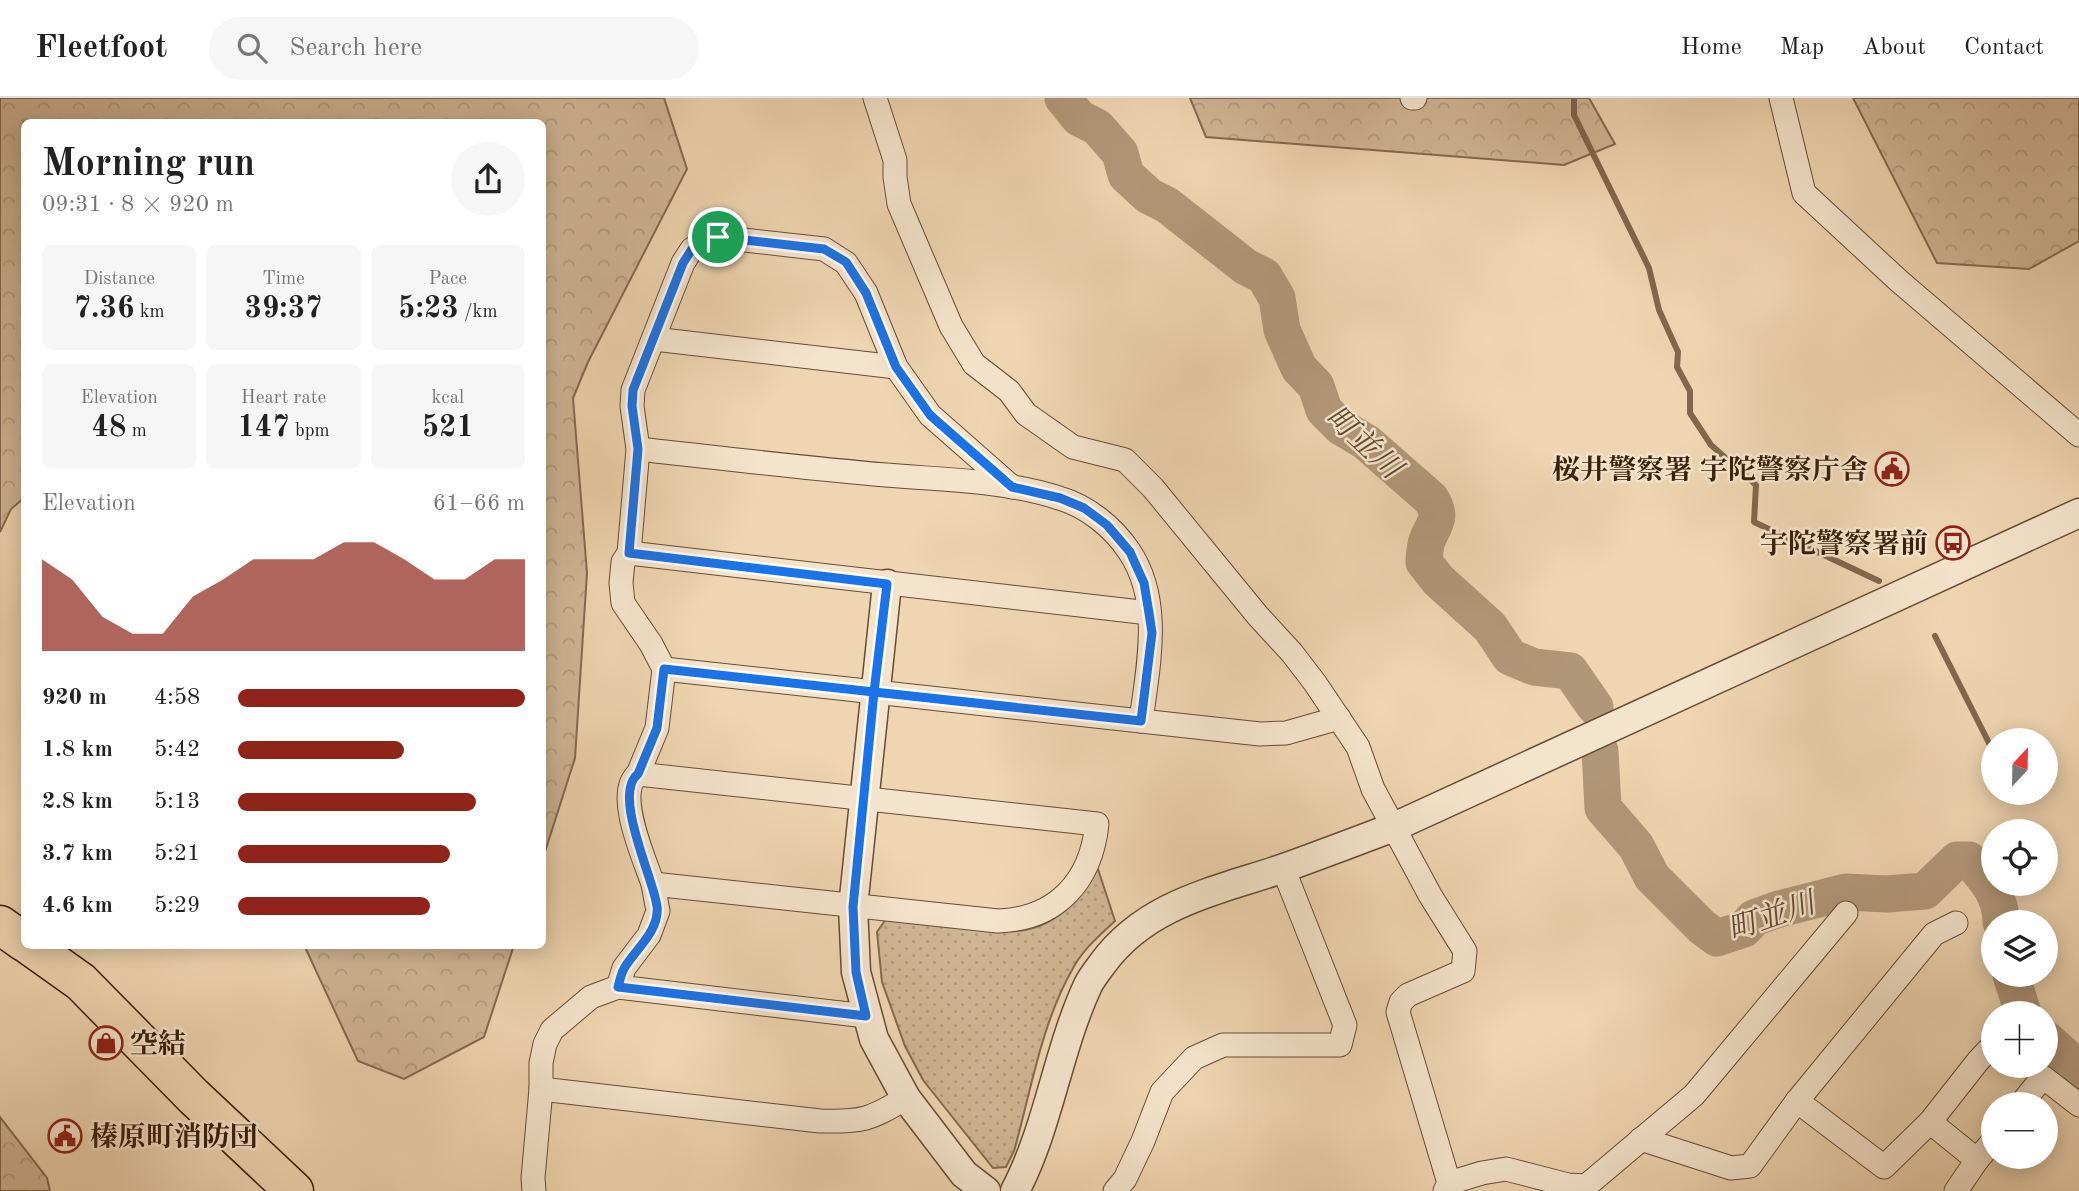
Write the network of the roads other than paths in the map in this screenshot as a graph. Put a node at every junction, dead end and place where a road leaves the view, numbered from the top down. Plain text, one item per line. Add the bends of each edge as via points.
1 (875, 98) edge
2 (1781, 98) edge
3 (654, 339) junction
4 (896, 367) junction
5 (2079, 435) edge
6 (638, 449) junction
7 (1012, 487) junction
8 (2079, 513) edge
9 (629, 553) junction
10 (887, 584) junction
11 (1149, 613) junction
12 (664, 669) junction
13 (874, 692) junction
14 (1339, 718) junction
15 (1141, 721) junction
16 (638, 774) junction
17 (863, 799) junction
18 (1394, 827) junction
19 (1283, 868) junction
20 (653, 884) junction
21 (853, 907) junction
22 (1846, 913) dead end
23 (1956, 923) dead end
24 (0, 925) edge
25 (21, 940) edge
26 (34, 949) edge
27 (618, 987) junction
28 (866, 1016) junction
29 (1981, 1058) edge
30 (541, 1089) junction
31 (2031, 1092) edge
32 (2076, 1094) edge
33 (906, 1098) junction
34 (1797, 1101) junction
35 (1930, 1122) junction
36 (1641, 1139) junction
37 (1981, 1155) edge
38 (1977, 1160) junction
39 (1447, 1187) edge
40 (294, 1191) edge
41 (534, 1191) edge
42 (986, 1191) edge
43 (1015, 1191) edge
44 (1115, 1191) edge
45 (1956, 1191) edge

1 - 14 street via 895,160 899,204 951,326 974,364 1009,391 1026,414 1073,447 1125,460 1292,653
2 - 5 street via 1804,193
3 - 4 street
3 - 4 street via 692,249 718,237 736,238 824,249 846,262 866,293
3 - 6 street via 633,390
4 - 7 street via 930,415
6 - 7 street
6 - 9 street
7 - 11 street via 1060,498 1107,525 1130,552 1144,583
8 - 18 street
9 - 10 street
9 - 12 street via 623,562 623,603
10 - 11 street
10 - 13 street
11 - 15 street via 1152,633
12 - 13 street
12 - 16 street via 657,728
13 - 15 street
13 - 17 street
14 - 15 street via 1286,733 1260,734
14 - 18 street via 1358,747 1373,789
16 - 17 street
16 - 20 street via 628,789 630,813
17 - 21 street
17 - 21 street via 1097,824 1095,844 1069,893 1033,915 998,921
18 - 19 street
18 - 39 street via 1465,951 1463,971 1408,995 1398,1012
19 - 43 street via 1160,913 1126,936 1110,954 1084,994 1037,1141
19 - 44 street via 1345,1025 1340,1045 1223,1045 1194,1058 1162,1092 1125,1179
20 - 21 street
20 - 27 street via 658,911 649,935 624,968
21 - 28 street via 856,972
22 - 36 street via 1694,1095
23 - 34 street via 1934,934
24 - 25 highway
26 - 40 highway via 81,982
27 - 28 street
27 - 30 street via 591,997 552,1030 541,1063
28 - 33 street via 885,1063
29 - 35 street
30 - 33 street via 858,1122
30 - 41 street
31 - 32 street via 2043,1077
33 - 42 street via 964,1174
34 - 35 street via 1884,1167
34 - 36 street via 1750,1166 1731,1168
35 - 38 street
36 - 39 street via 1586,1186 1506,1169
37 - 38 street
38 - 45 street

